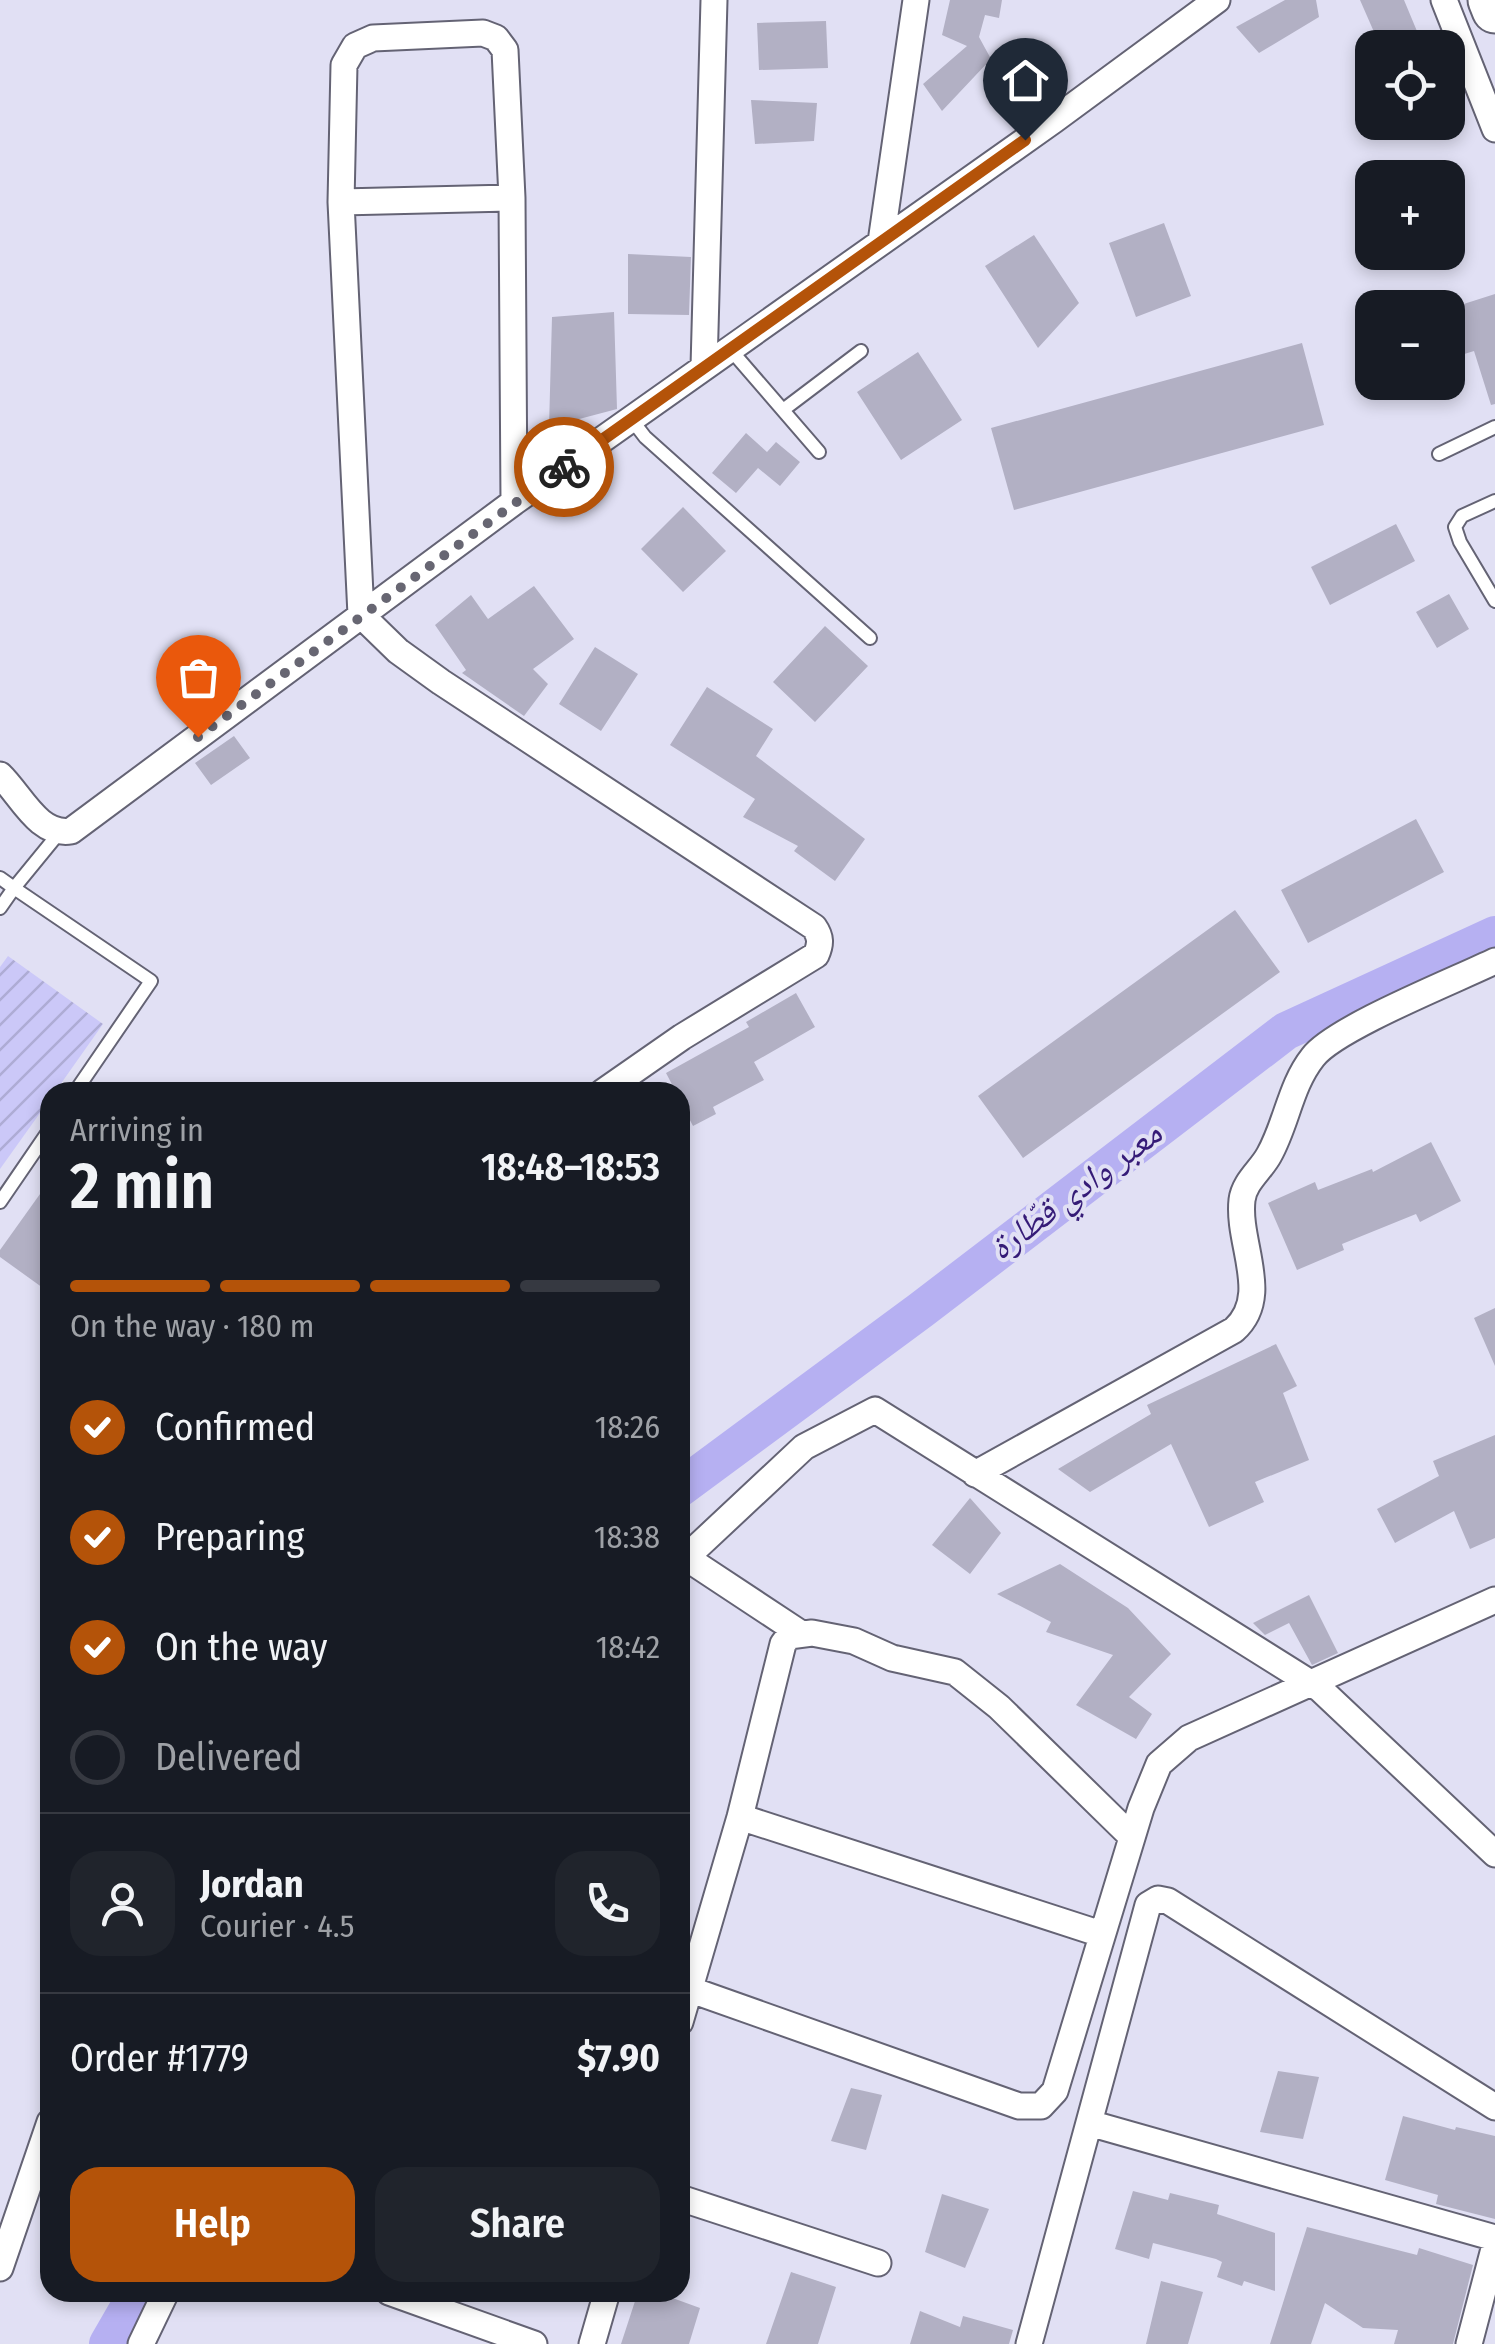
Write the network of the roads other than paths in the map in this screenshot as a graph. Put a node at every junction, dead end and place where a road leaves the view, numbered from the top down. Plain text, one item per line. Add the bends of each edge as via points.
1 (714, 0) edge
2 (916, 0) edge
3 (1217, 0) edge
4 (1444, 0) edge
5 (1491, 0) edge
6 (1495, 10) edge
7 (1495, 130) edge
8 (512, 198) junction
9 (341, 202) junction
10 (881, 242) junction
11 (730, 349) junction
12 (861, 351) dead end
13 (704, 367) junction
14 (783, 410) junction
15 (632, 420) junction
16 (1495, 427) edge
17 (820, 452) dead end
18 (1439, 454) dead end
19 (1495, 501) edge
20 (514, 502) junction
21 (1495, 601) edge
22 (361, 615) junction
23 (870, 638) dead end
24 (0, 775) edge
25 (60, 832) junction
26 (0, 878) edge
27 (14, 888) junction
28 (0, 908) edge
29 (1495, 960) edge
30 (82, 1082) edge
31 (617, 1082) edge
32 (40, 1143) edge
33 (0, 1202) edge
34 (974, 1474) junction
35 (690, 1553) edge
36 (690, 1565) edge
37 (1495, 1600) edge
38 (800, 1633) junction
39 (1310, 1682) junction
40 (740, 1817) junction
41 (1132, 1837) junction
42 (1495, 1854) edge
43 (1100, 1934) junction
44 (690, 1969) edge
45 (690, 1989) edge
46 (1495, 2107) edge
47 (1089, 2123) junction
48 (40, 2151) edge
49 (690, 2201) edge
50 (1495, 2241) edge
51 (878, 2263) dead end
52 (0, 2268) edge
53 (161, 2302) edge
54 (417, 2302) edge
55 (604, 2302) edge
56 (141, 2344) edge
57 (534, 2344) edge
58 (592, 2344) edge
59 (1030, 2344) edge
60 (1469, 2344) edge

1 - 13 street
2 - 10 street
3 - 10 street
4 - 7 street
5 - 6 highway
8 - 9 street
8 - 9 street via 506,56 501,43 484,34 373,38 355,46 344,65
8 - 20 street
9 - 22 street
10 - 11 street
11 - 13 street
11 - 14 lane
12 - 14 lane
13 - 15 street
14 - 17 lane
15 - 20 street
15 - 23 lane
16 - 18 lane
19 - 21 lane via 1462,516 1456,527
20 - 22 street
22 - 25 street via 71,831
22 - 31 street via 441,682 820,935 816,955
24 - 25 street via 48,828
25 - 27 lane
26 - 27 lane
27 - 28 lane
27 - 30 lane via 151,982
29 - 34 street via 1339,1035 1314,1054 1292,1091 1269,1155 1242,1197 1254,1294 1248,1318
32 - 33 lane
34 - 35 street via 874,1410 804,1448
34 - 39 street
36 - 38 street
37 - 39 street
38 - 40 street via 783,1644
38 - 41 street via 854,1641 892,1658 955,1672
39 - 41 street via 1171,1750 1159,1764
39 - 42 street
40 - 43 street
40 - 44 street
41 - 43 street
43 - 45 street via 1055,2091 1042,2106 1019,2106
46 - 47 street via 1168,1900 1158,1900 1148,1905
47 - 50 street
47 - 59 street
48 - 52 street
49 - 51 street
50 - 60 street
53 - 56 street
54 - 57 street
55 - 58 street

